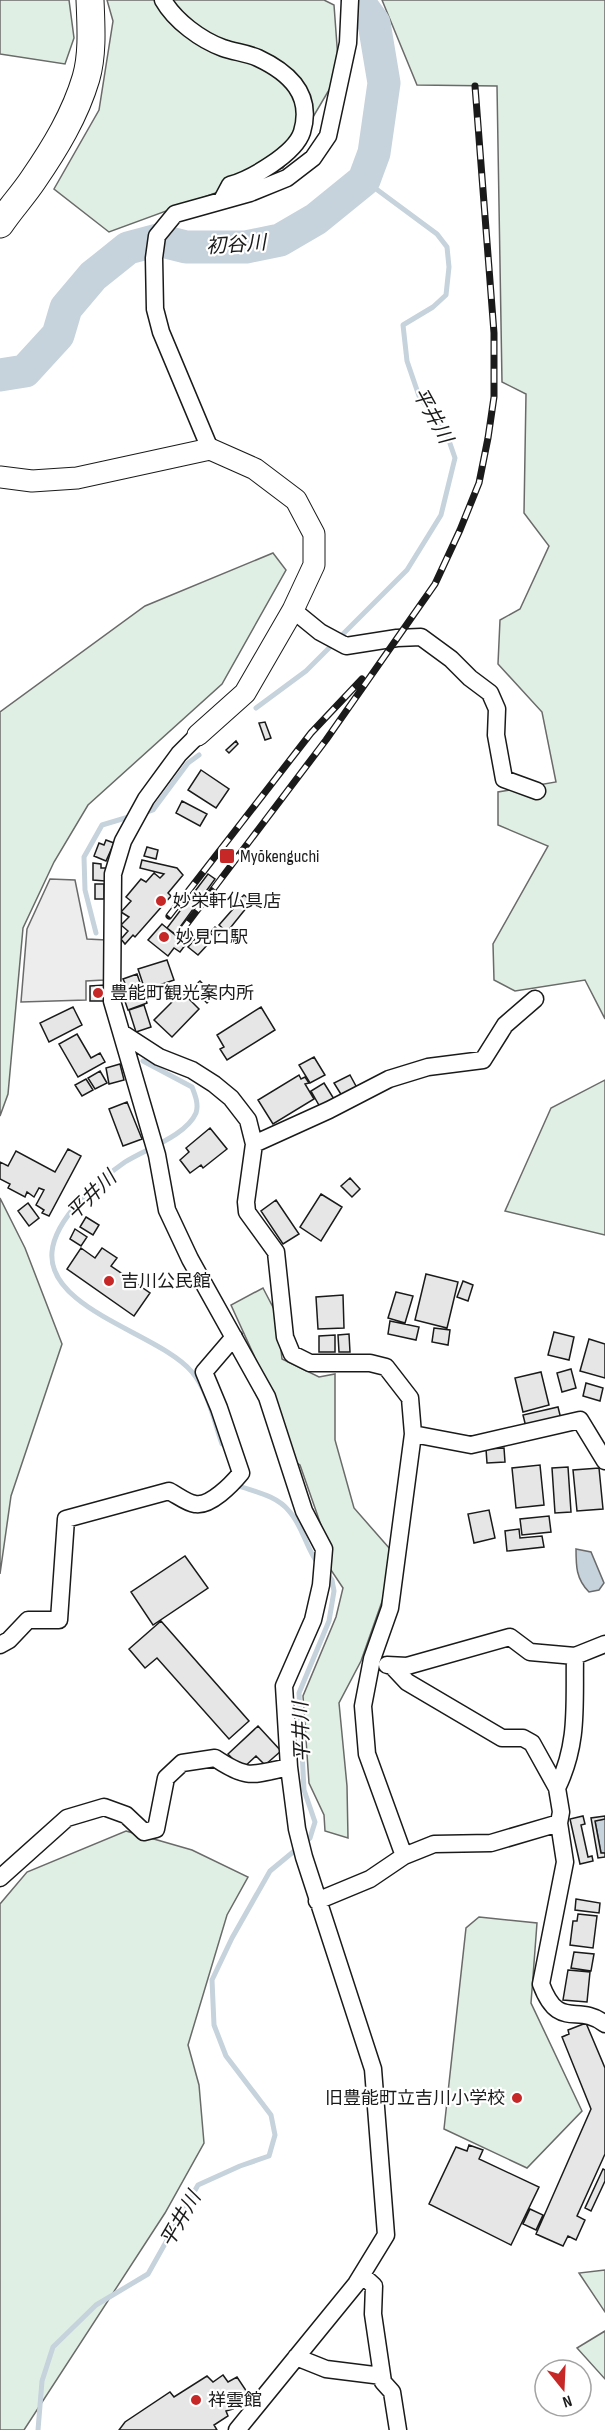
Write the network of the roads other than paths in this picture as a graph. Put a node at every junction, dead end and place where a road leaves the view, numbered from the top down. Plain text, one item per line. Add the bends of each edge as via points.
1 (90, 0) edge
2 (163, 0) edge
3 (349, 8) edge
4 (222, 200) junction
5 (5, 209) edge
6 (210, 449) junction
7 (0, 477) edge
8 (293, 610) junction
9 (198, 735) joint
10 (537, 791) dead end
11 (535, 999) dead end
12 (122, 1033) junction
13 (254, 1144) junction
14 (234, 1336) junction
15 (413, 1434) junction
16 (605, 1461) edge
17 (605, 1644) edge
18 (0, 1645) edge
19 (574, 1656) junction
20 (372, 1659) junction
21 (392, 1666) junction
22 (289, 1767) junction
23 (557, 1788) junction
24 (558, 1823) junction
25 (404, 1856) junction
26 (0, 1878) edge
27 (317, 1901) junction
28 (605, 2024) edge
29 (362, 2275) junction
30 (296, 2357) junction
31 (382, 2376) junction
32 (237, 2430) edge
33 (398, 2430) edge

1 - 5 highway via 91,43 86,77 68,125 32,182
2 - 4 street via 188,28 222,48 257,57 279,70 297,87 306,105 300,139 276,161 230,185
3 - 4 street via 348,43 328,136 313,158 287,178
4 - 6 street via 175,214 157,236 154,258 155,309 161,332
6 - 7 street via 77,478 32,481
6 - 8 street via 255,469 296,500 314,534 314,565
8 - 9 street via 245,693
8 - 10 street via 320,632 346,646 421,637 451,659 490,693 497,709 496,735 504,779
9 - 12 street via 146,799 123,841 113,874 112,1001
11 - 13 street via 505,1025 483,1060 428,1067 389,1079
12 - 13 street via 159,1057 192,1070 231,1098 248,1120
12 - 14 street via 157,1155 167,1210
13 - 15 street via 247,1212 276,1252 285,1337 292,1354 310,1363 370,1363 386,1367 410,1398
14 - 18 street via 204,1372 241,1473 228,1489 205,1503 196,1505 169,1491 66,1519 59,1620 28,1620
14 - 22 street via 267,1397 304,1511 324,1549 313,1620 284,1686
15 - 16 street via 471,1445 580,1420
15 - 20 street via 390,1608
17 - 19 street
19 - 21 street via 531,1652 510,1637 407,1666
19 - 23 street via 574,1738
20 - 21 street
20 - 25 street via 363,1706 368,1754
21 - 23 street via 407,1682 501,1738 523,1738 532,1743
22 - 26 street via 253,1774 238,1773 215,1758 182,1763 166,1778 156,1829 144,1832 126,1815 104,1807 67,1818
22 - 27 street via 297,1829
23 - 24 street via 561,1812
24 - 25 street via 491,1843 434,1844
24 - 28 street via 565,1862 541,1984 547,2000 559,2012 598,2018
25 - 27 street via 370,1879
27 - 29 street via 373,2069 386,2235
29 - 30 street
29 - 31 street via 374,2286 373,2314
30 - 31 street via 327,2369
30 - 32 street
31 - 33 street via 392,2392

